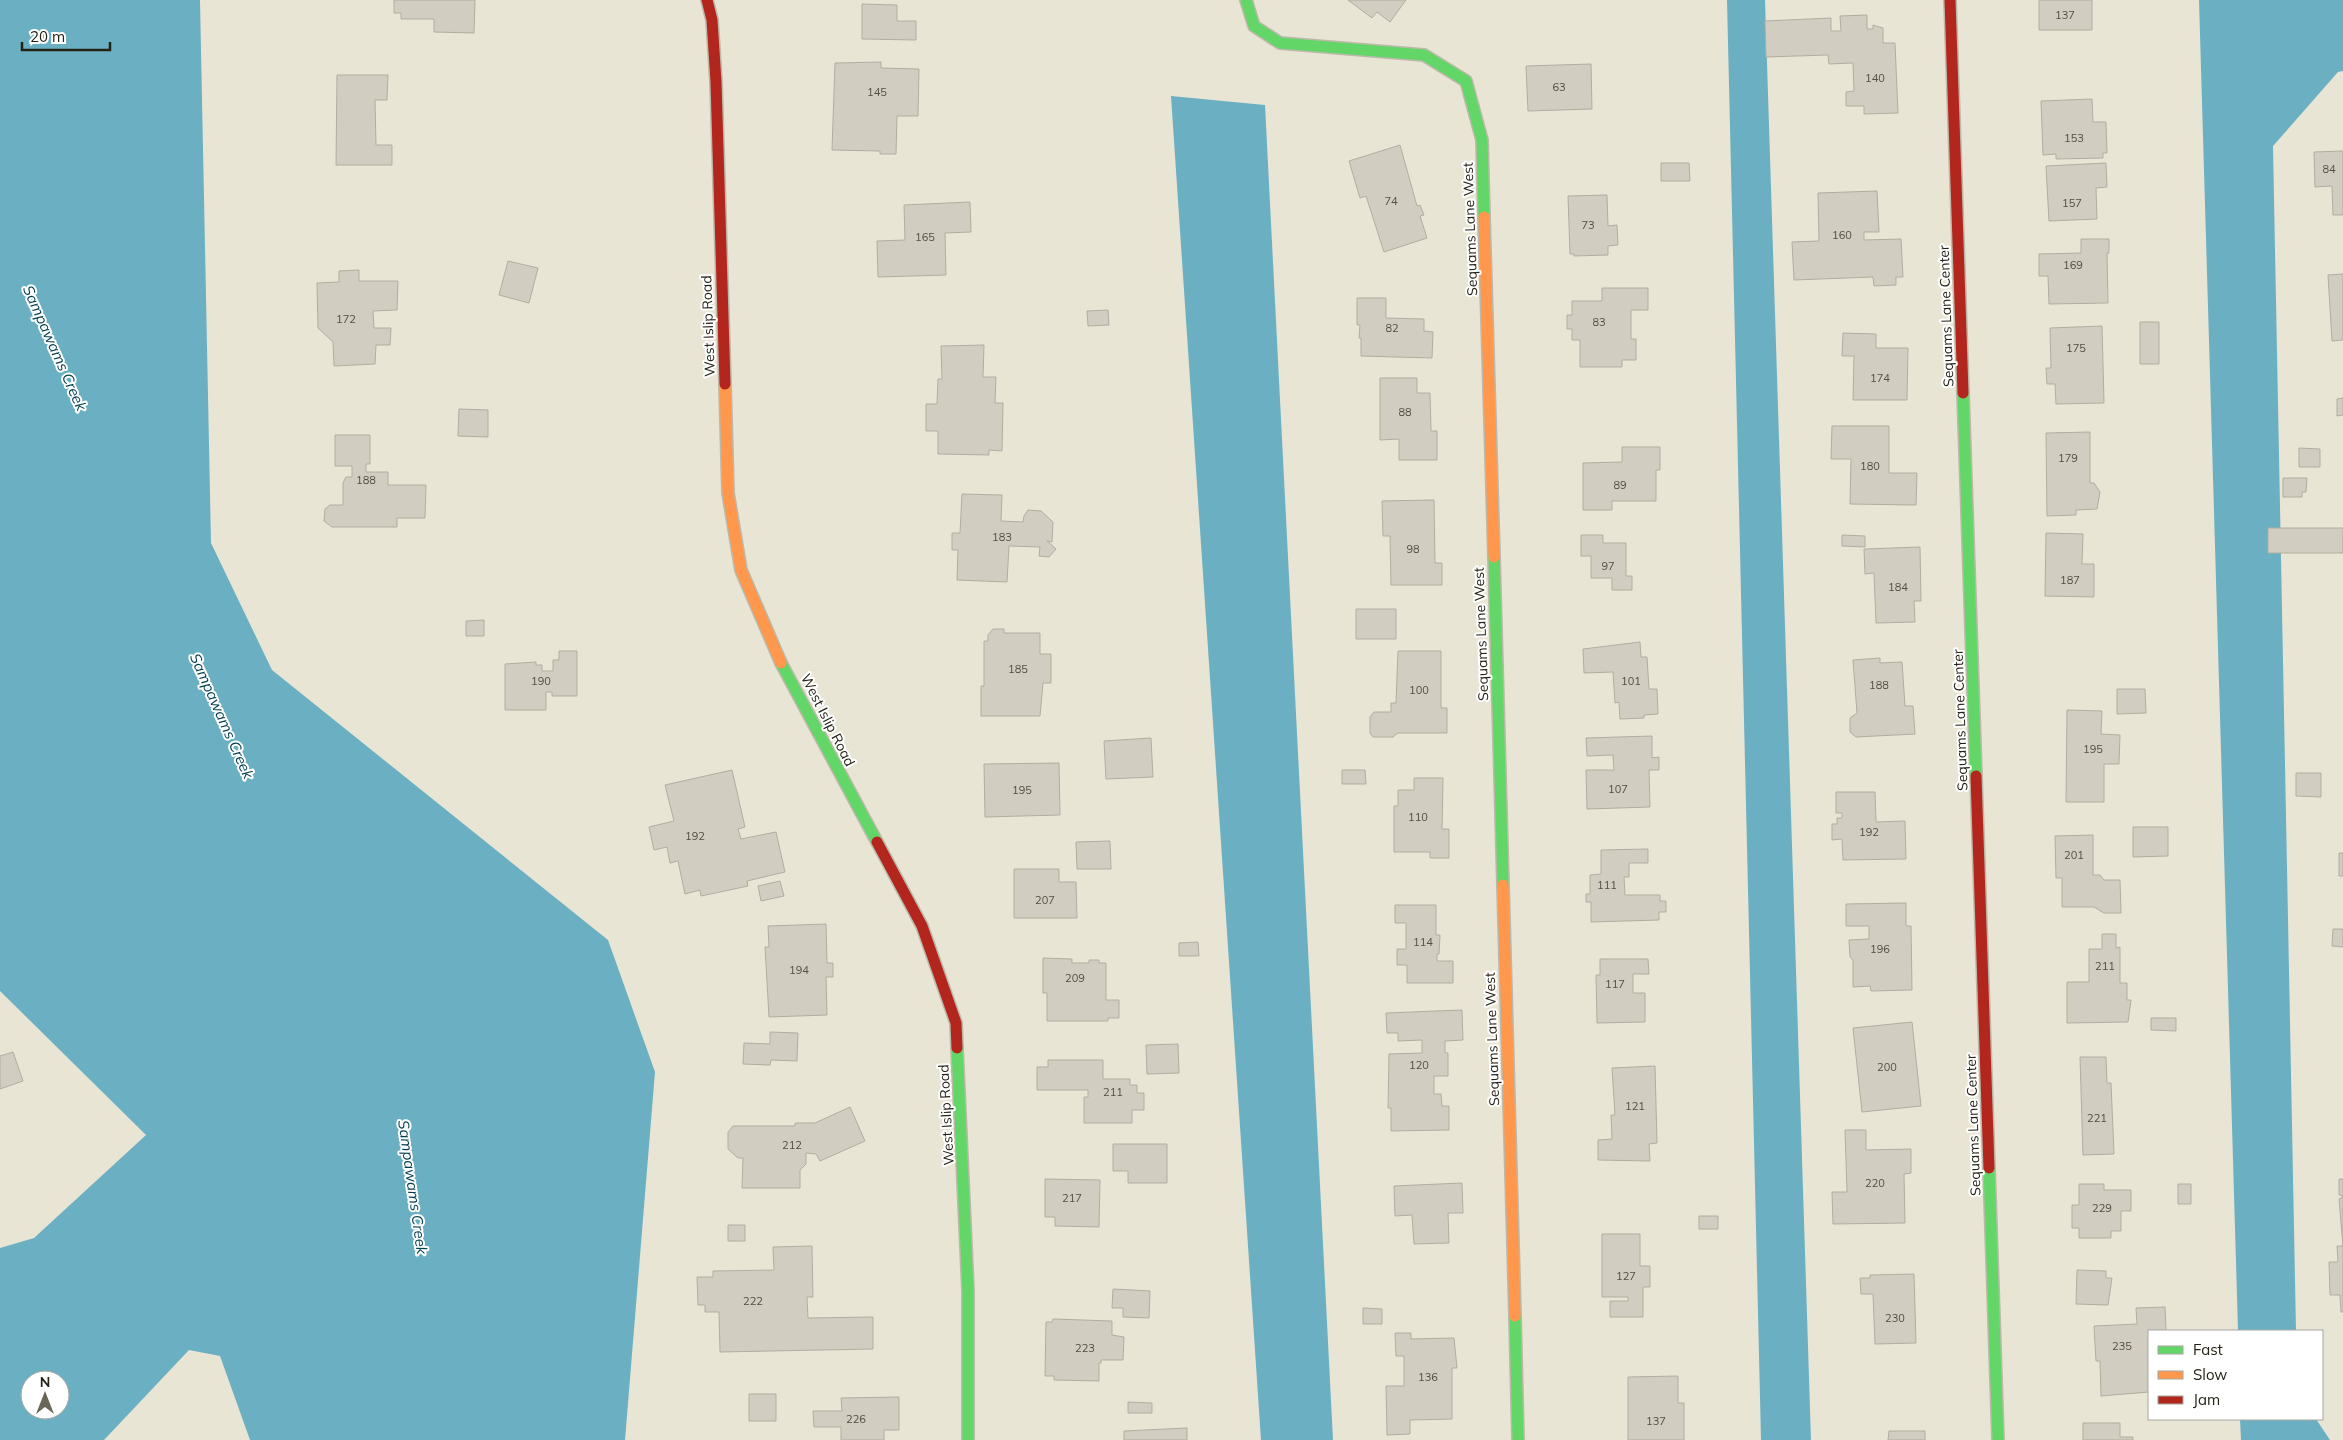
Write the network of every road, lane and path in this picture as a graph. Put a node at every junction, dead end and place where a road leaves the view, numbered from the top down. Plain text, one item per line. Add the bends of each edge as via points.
1 (707, 0) edge
2 (1246, 0) edge
3 (1950, 0) edge
4 (968, 1440) edge
5 (1518, 1440) edge
6 (1998, 1440) edge

1 - 4 street, West Islip Road via 712,20 716,82 728,493 741,570 771,643 922,926 956,1022 968,1291
2 - 5 street, Sequams Lane West via 1254,26 1280,43 1424,55 1466,82 1482,140
3 - 6 street, Sequams Lane Center

